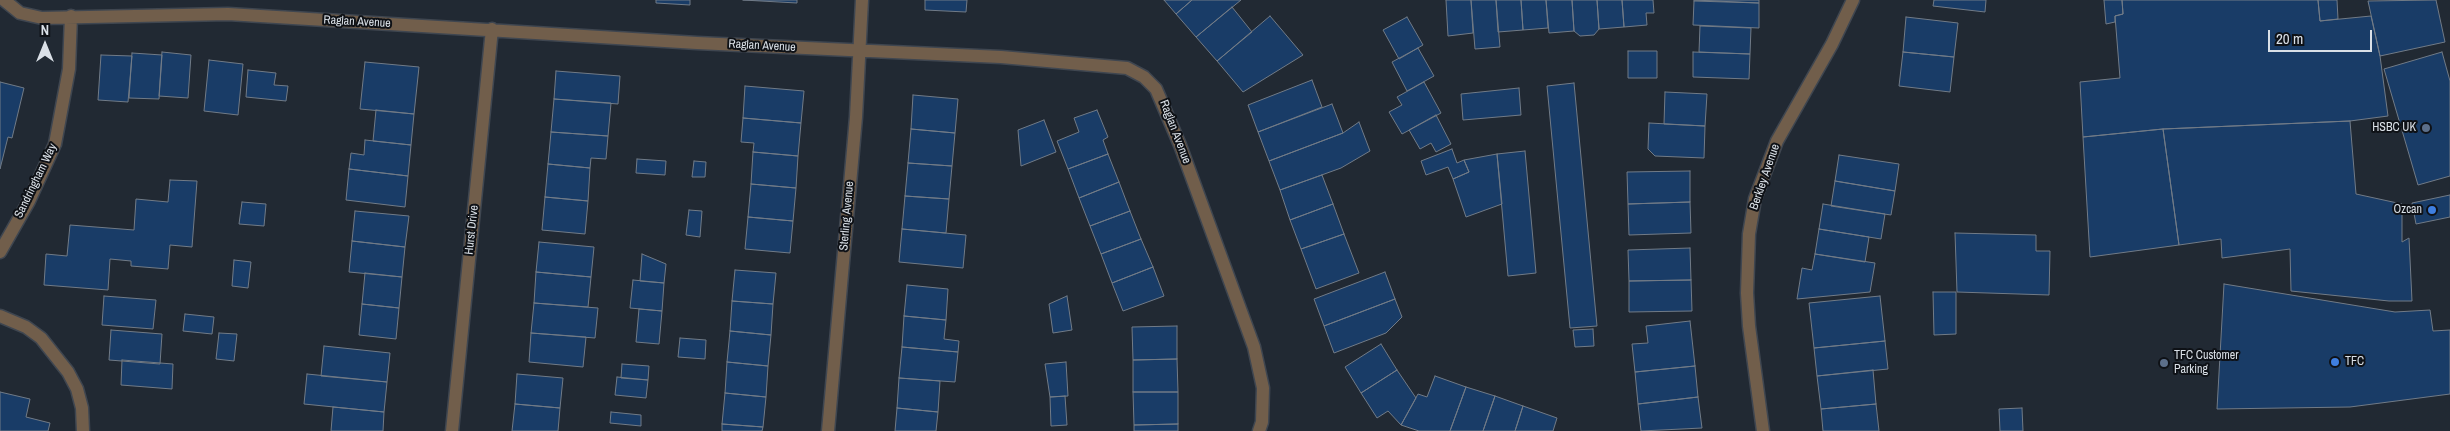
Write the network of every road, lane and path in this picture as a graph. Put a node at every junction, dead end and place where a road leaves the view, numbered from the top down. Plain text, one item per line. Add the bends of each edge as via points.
1 (4, 0) edge
2 (862, 0) edge
3 (1853, 0) edge
4 (71, 16) junction
5 (492, 29) junction
6 (859, 51) junction
7 (0, 252) edge
8 (0, 316) edge
9 (83, 431) edge
10 (452, 431) edge
11 (828, 431) edge
12 (1259, 431) edge
13 (1763, 431) edge

1 - 4 street, Raglan Avenue via 20,13 42,18
2 - 6 street, Sterling Avenue
3 - 13 street, Berkley Avenue via 1777,141 1755,199 1749,234 1747,294
4 - 5 street, Raglan Avenue via 228,14
4 - 7 street, Sandringham Way via 69,69 55,144
5 - 6 street, Raglan Avenue
5 - 10 street, Hurst Drive
6 - 11 street, Sterling Avenue
6 - 12 street, Raglan Avenue via 1111,65 1126,68 1150,82 1168,111 1254,348 1262,388
8 - 9 street via 26,327 41,338 68,372 82,408

